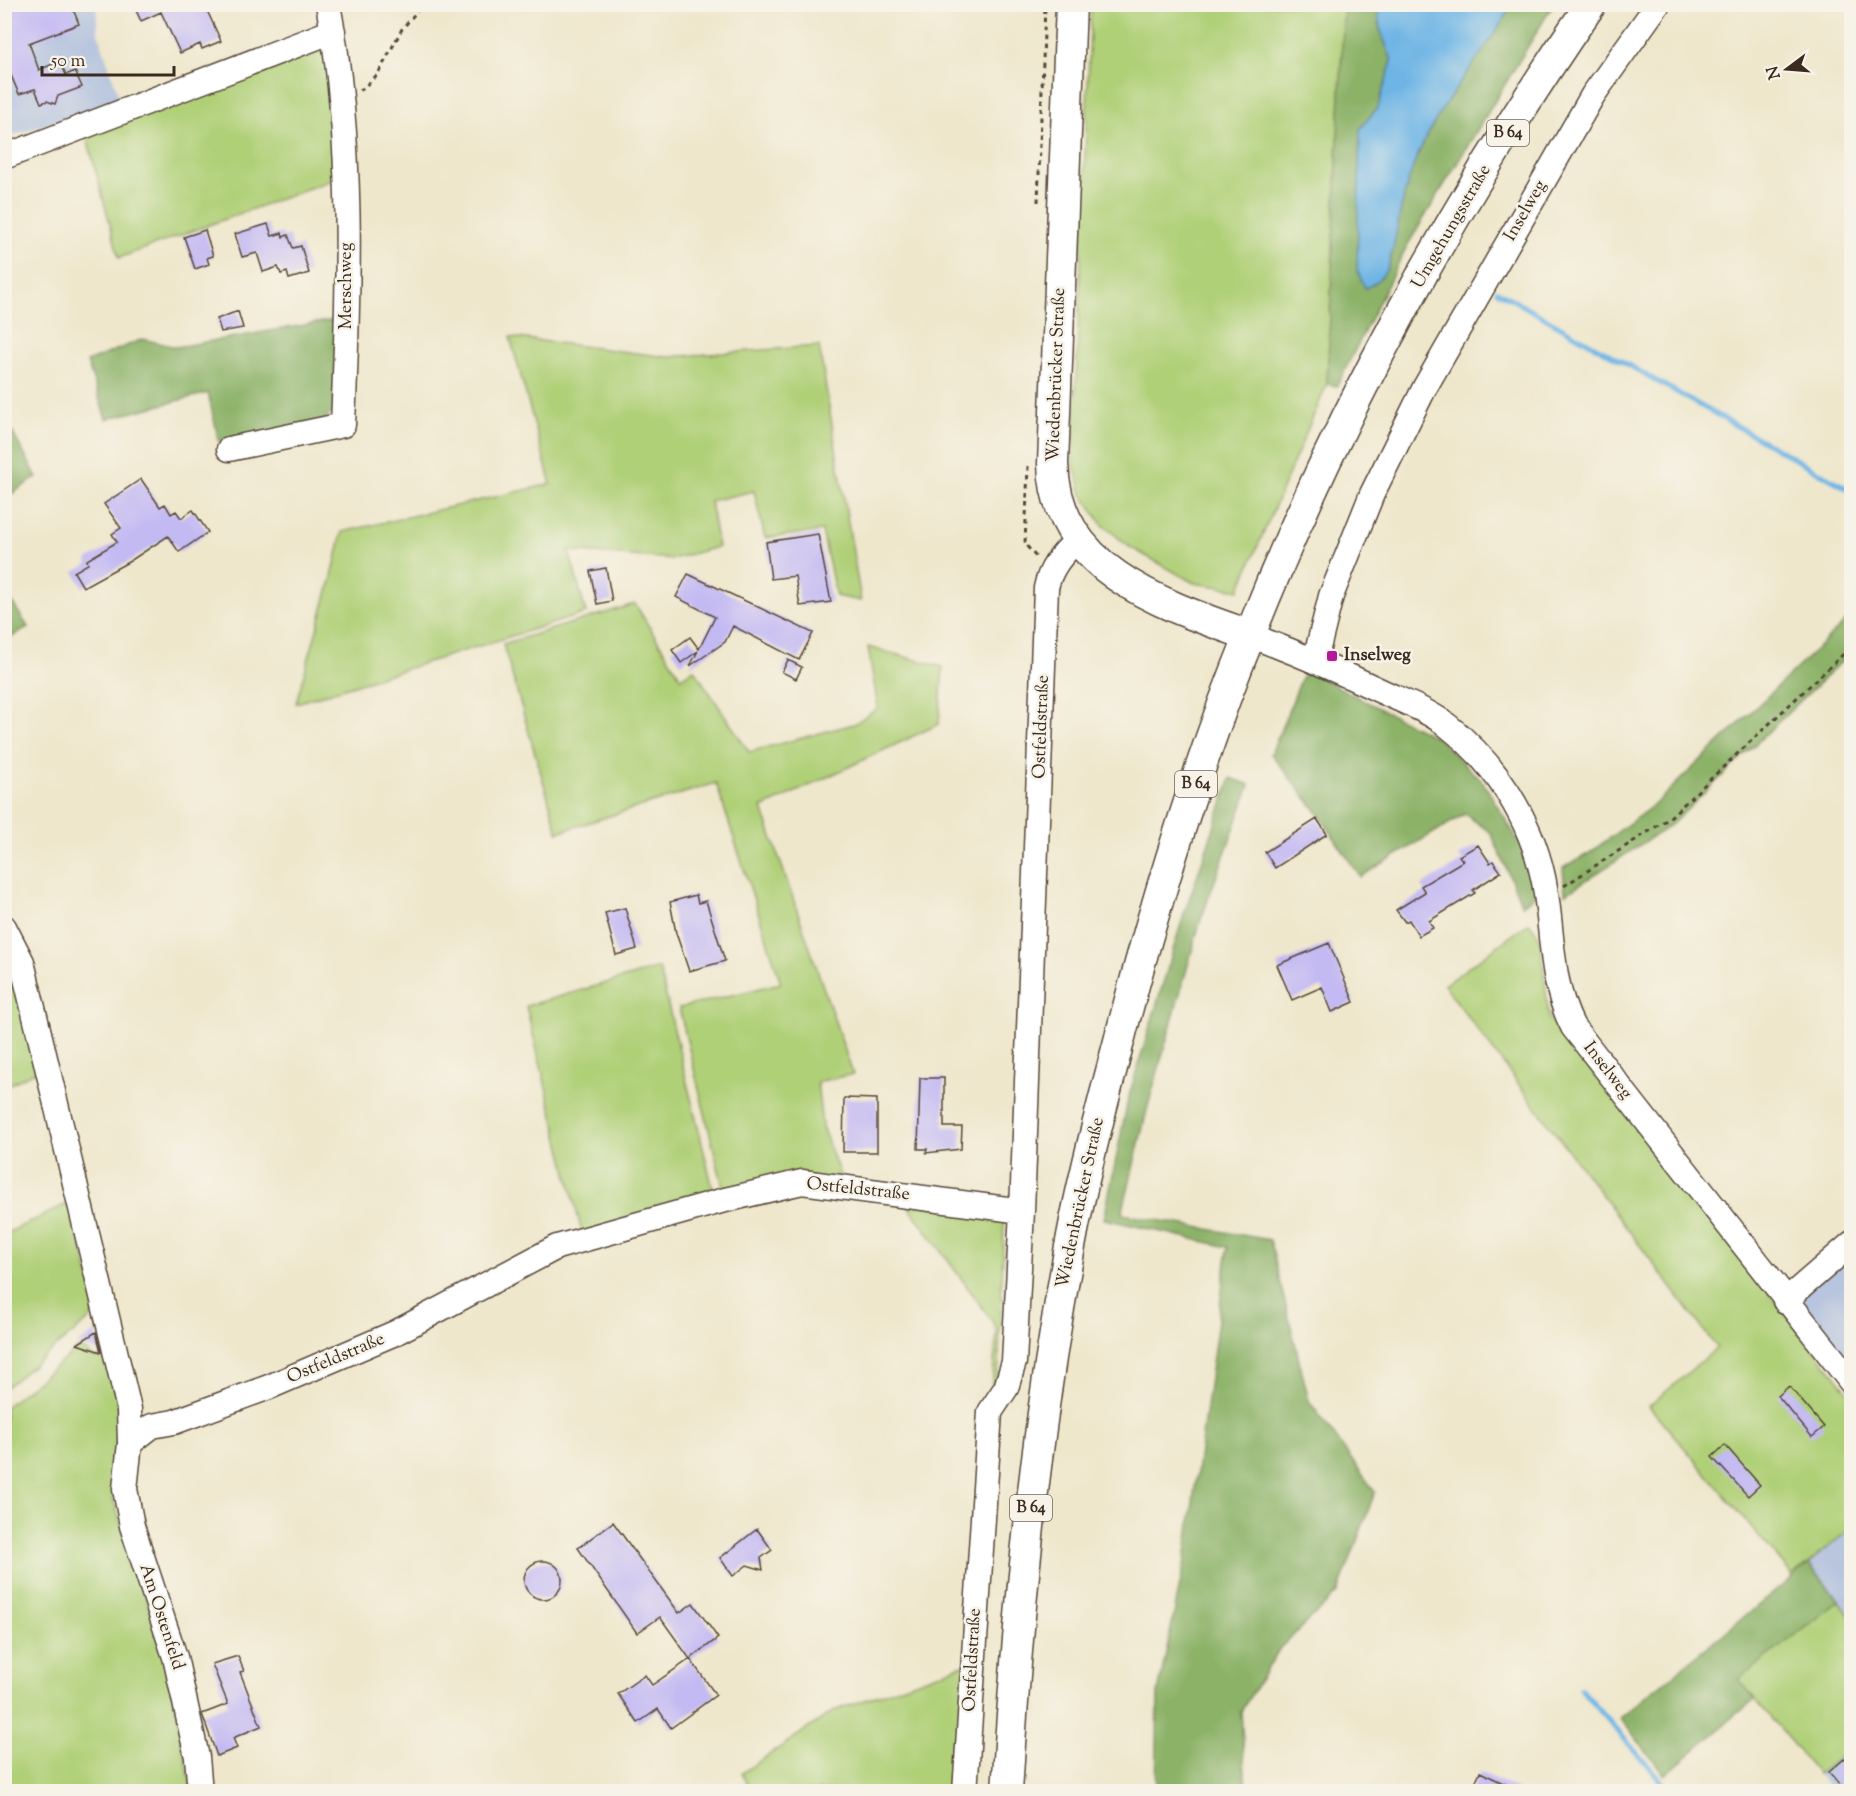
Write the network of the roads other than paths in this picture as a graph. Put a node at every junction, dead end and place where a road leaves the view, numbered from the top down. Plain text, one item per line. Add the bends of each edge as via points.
1 (328, 4) edge
2 (1071, 4) edge
3 (1591, 4) edge
4 (1658, 4) edge
5 (333, 31) junction
6 (4, 157) edge
7 (1344, 426) joint
8 (229, 448) dead end
9 (1077, 541) junction
10 (1250, 635) junction
11 (1315, 660) junction
12 (4, 927) edge
13 (1022, 1211) junction
14 (1851, 1243) edge
15 (1785, 1301) junction
16 (1851, 1383) edge
17 (129, 1409) junction
18 (152, 1426) junction
19 (130, 1443) junction
20 (200, 1791) edge
21 (965, 1791) edge
22 (1007, 1791) edge

1 - 5 street, Merschweg
2 - 9 main road, Wiedenbrücker Straße via 1053,464 1059,508
3 - 7 main road, Umgehungsstraße / B 64 via 1429,264
4 - 11 street, Inselweg via 1593,95 1425,387 1368,504 1331,596
5 - 6 street
5 - 8 street, Merschweg via 347,175 349,302 343,425
7 - 10 main road, Wiedenbrücker Straße / B 64
9 - 10 main road, Wiedenbrücker Straße via 1097,563 1127,583
9 - 13 street, Ostfeldstraße via 1053,568 1046,588
10 - 11 street, Inselweg
10 - 22 main road, Wiedenbrücker Straße / B 64 via 1174,845 1147,934 1074,1227 1049,1371 1030,1516
11 - 15 street, Inselweg via 1446,724 1479,755 1507,791 1536,852 1547,897 1553,972 1573,1027
12 - 17 street via 22,962
13 - 18 street, Ostfeldstraße via 802,1182 721,1201 558,1247 395,1333 268,1387 174,1422
13 - 21 street, Ostfeldstraße via 1014,1362 1006,1388 990,1412
14 - 15 street
15 - 16 street, Inselweg
17 - 18 street
17 - 19 street, Am Ostenfeld
18 - 19 street
19 - 20 street, Am Ostenfeld via 125,1489 132,1526 175,1657 197,1757

